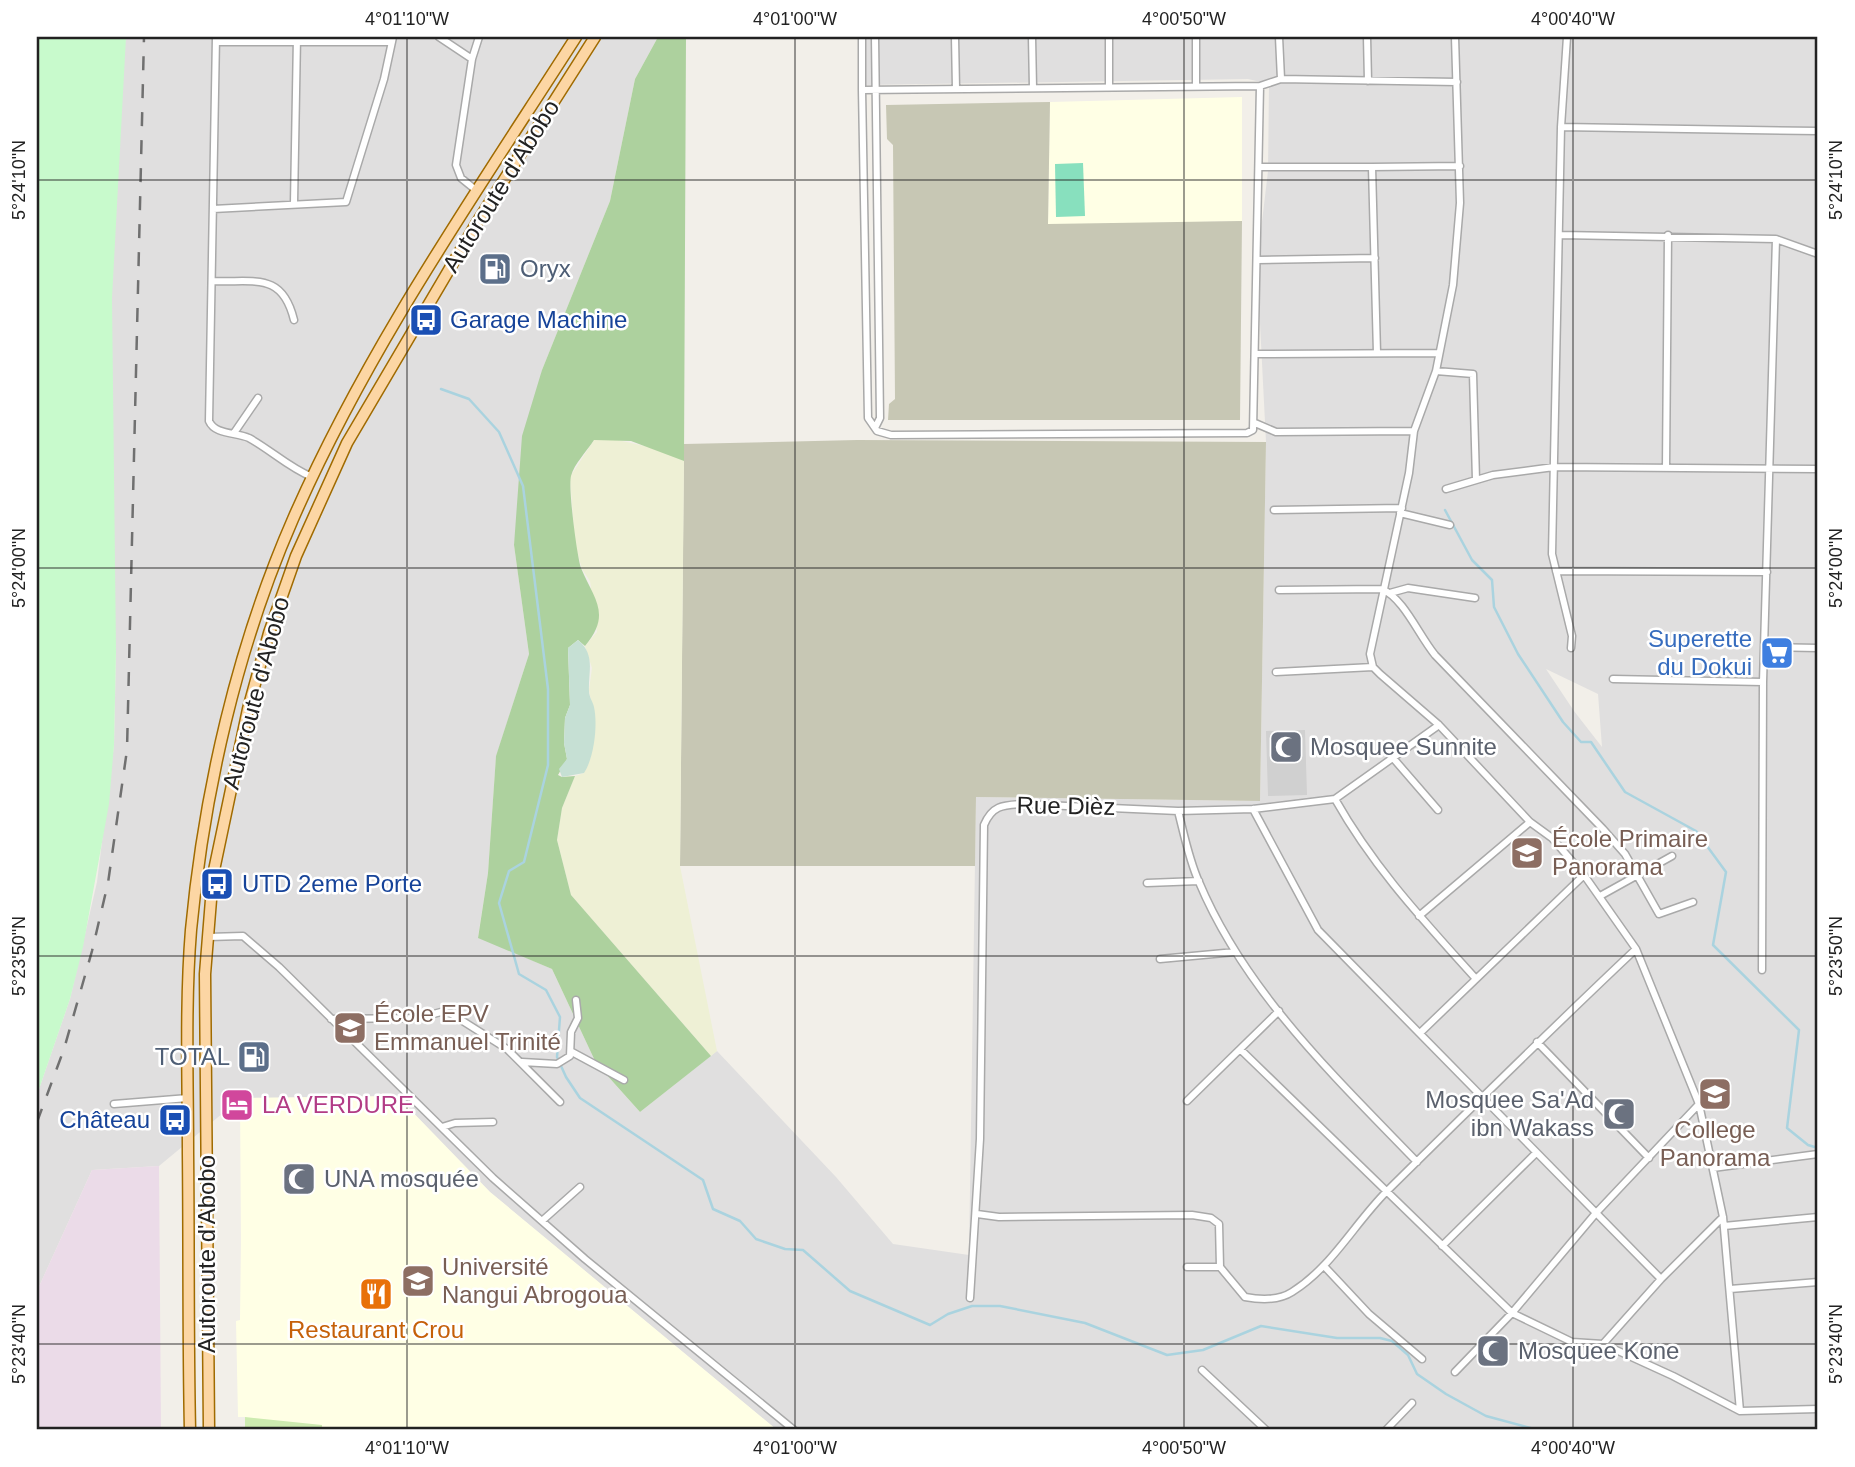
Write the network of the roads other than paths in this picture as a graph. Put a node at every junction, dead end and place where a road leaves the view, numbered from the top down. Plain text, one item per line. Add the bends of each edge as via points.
1 (439, 37) edge
2 (479, 37) edge
3 (576, 37) edge
4 (595, 37) edge
5 (862, 37) edge
6 (875, 37) edge
7 (955, 37) edge
8 (1032, 37) edge
9 (1109, 37) edge
10 (1196, 37) edge
11 (1279, 37) edge
12 (1367, 37) edge
13 (1455, 37) edge
14 (1567, 37) edge
15 (297, 39) edge
16 (393, 39) edge
17 (216, 40) edge
18 (472, 58) junction
19 (1281, 79) junction
20 (1368, 81) junction
21 (1457, 82) junction
22 (1196, 86) junction
23 (1260, 86) junction
24 (1032, 88) junction
25 (1109, 88) junction
26 (956, 89) junction
27 (862, 90) junction
28 (876, 90) junction
29 (1561, 127) junction
30 (1818, 131) edge
31 (1460, 166) junction
32 (1259, 167) junction
33 (1372, 167) junction
34 (477, 191) junction
35 (294, 203) junction
36 (213, 209) junction
37 (1561, 235) junction
38 (1668, 235) junction
39 (1776, 239) junction
40 (1818, 254) edge
41 (1375, 258) junction
42 (1258, 260) junction
43 (212, 281) junction
44 (294, 320) dead end
45 (1377, 353) junction
46 (1438, 353) junction
47 (1256, 354) junction
48 (1436, 372) junction
49 (258, 398) dead end
50 (1255, 424) junction
51 (875, 428) junction
52 (1415, 431) junction
53 (234, 433) junction
54 (1554, 467) junction
55 (1665, 468) junction
56 (1768, 469) junction
57 (1818, 469) edge
58 (312, 477) junction
59 (1476, 480) junction
60 (1446, 489) dead end
61 (1274, 510) dead end
62 (1401, 511) junction
63 (1450, 525) dead end
64 (1556, 571) junction
65 (1767, 572) junction
66 (1382, 589) junction
67 (1279, 590) dead end
68 (1390, 593) junction
69 (1475, 598) dead end
70 (1764, 647) junction
71 (1571, 648) dead end
72 (1818, 648) edge
73 (1373, 667) junction
74 (1276, 672) dead end
75 (1613, 679) dead end
76 (1763, 682) junction
77 (1439, 725) junction
78 (1393, 758) junction
79 (1335, 799) junction
80 (1253, 809) junction
81 (1438, 810) dead end
82 (1178, 811) junction
83 (1530, 822) junction
84 (1672, 856) dead end
85 (1638, 874) junction
86 (1584, 875) junction
87 (1199, 881) junction
88 (1147, 883) dead end
89 (1600, 896) junction
90 (1693, 902) dead end
91 (1419, 916) junction
92 (208, 937) junction
93 (1636, 949) junction
94 (1235, 952) junction
95 (1160, 959) dead end
96 (1762, 970) dead end
97 (1476, 979) junction
98 (576, 1000) dead end
99 (1279, 1011) junction
100 (331, 1019) junction
101 (1420, 1033) junction
102 (1537, 1042) junction
103 (1241, 1050) junction
104 (571, 1054) junction
105 (522, 1062) junction
106 (624, 1080) dead end
107 (1480, 1097) junction
108 (188, 1098) junction
109 (1187, 1101) dead end
110 (560, 1102) dead end
111 (114, 1104) dead end
112 (1699, 1104) junction
113 (493, 1122) dead end
114 (442, 1127) junction
115 (1535, 1154) junction
116 (1818, 1154) edge
117 (1649, 1158) junction
118 (1417, 1163) junction
119 (1713, 1168) junction
120 (580, 1187) dead end
121 (1387, 1192) junction
122 (1596, 1213) junction
123 (977, 1214) junction
124 (1723, 1217) junction
125 (1818, 1217) edge
126 (542, 1220) junction
127 (1724, 1226) junction
128 (1442, 1246) junction
129 (1324, 1266) junction
130 (1187, 1267) dead end
131 (1220, 1267) junction
132 (1661, 1279) junction
133 (1818, 1282) edge
134 (1730, 1289) junction
135 (970, 1298) dead end
136 (1512, 1313) junction
137 (1603, 1344) junction
138 (1422, 1360) dead end
139 (1202, 1370) dead end
140 (1455, 1372) dead end
141 (1412, 1403) dead end
142 (1818, 1409) edge
143 (1740, 1411) junction
144 (190, 1430) edge
145 (209, 1430) edge
146 (794, 1430) edge
147 (1266, 1430) edge
148 (1386, 1430) edge

1 - 18 street
2 - 18 street
3 - 34 main road
4 - 92 main road, Autoroute d'Abobo via 369,403 307,528 269,633 248,709 222,825
5 - 27 street
6 - 28 street
7 - 26 street
8 - 24 street
9 - 25 street
10 - 22 street
11 - 19 street
12 - 20 street
13 - 21 street
14 - 29 street
15 - 16 street
15 - 17 street
15 - 35 street
16 - 35 street via 346,202
17 - 36 street
18 - 34 street via 456,165 461,178
19 - 20 street
19 - 23 street
20 - 21 street
21 - 31 street
22 - 23 street
22 - 25 street
23 - 32 street
24 - 25 street
24 - 26 street
26 - 28 street
27 - 28 street
27 - 51 street via 868,418
28 - 51 street via 880,418
29 - 30 street
29 - 37 street
31 - 33 street
31 - 46 street via 1453,285
32 - 33 street
32 - 42 street
33 - 41 street
34 - 58 main road via 355,393
35 - 36 street
36 - 43 street
37 - 38 street
37 - 54 street
38 - 39 street
38 - 55 street
39 - 40 street
39 - 56 street
41 - 42 street
41 - 45 street
42 - 47 street
43 - 44 street via 273,284 283,291
43 - 53 street via 209,421 215,429
45 - 46 street
45 - 47 street
46 - 48 street
47 - 50 street
48 - 52 street
48 - 59 street via 1473,374
49 - 53 street
50 - 51 street via 1247,433 891,435
50 - 52 street via 1276,432
52 - 62 street
53 - 58 street
54 - 55 street
54 - 59 street
54 - 64 street via 1552,554
55 - 56 street
56 - 57 street
56 - 65 street
58 - 108 main road via 257,615 217,767 191,933
59 - 60 street
61 - 62 street
62 - 63 street
62 - 66 street
64 - 65 street
64 - 71 street
65 - 70 street
66 - 67 street
66 - 68 street
66 - 73 street via 1370,644
68 - 69 street via 1408,588
68 - 85 street via 1435,655 1603,829
70 - 72 street
70 - 76 street
73 - 74 street
73 - 77 street
75 - 76 street
76 - 96 street
77 - 78 street, Rue Dièz
77 - 83 street
78 - 79 street, Rue Dièz
78 - 81 street
79 - 80 street, Rue Dièz
79 - 91 street via 1391,885
80 - 82 street, Rue Dièz
80 - 101 street via 1318,930
82 - 87 street
82 - 123 street, Rue Dièz via 1022,804 990,812 984,825
83 - 86 street via 1552,838
83 - 91 street
84 - 85 street
85 - 89 street
85 - 90 street via 1659,914
86 - 89 street
86 - 97 street
87 - 88 street
87 - 94 street
89 - 93 street
91 - 97 street
92 - 100 street via 243,936
92 - 145 main road, Autoroute d'Abobo
93 - 102 street
93 - 112 street
94 - 95 street
94 - 99 street
97 - 101 street
98 - 104 street via 578,1018 570,1032
99 - 103 street
99 - 118 street
100 - 105 street via 450,1013
100 - 114 street
101 - 107 street
102 - 107 street
102 - 117 street
103 - 109 street
103 - 121 street
104 - 105 street via 557,1064
104 - 106 street
105 - 110 street
107 - 115 street
107 - 118 street
108 - 111 street
108 - 144 main road
112 - 117 street
112 - 119 street
113 - 114 street
114 - 126 street
115 - 122 street
115 - 128 street
116 - 119 street
117 - 122 street
118 - 121 street
119 - 124 street
120 - 126 street
121 - 128 street
121 - 129 street
122 - 132 street
122 - 136 street
123 - 131 street via 1192,1214 1219,1224
123 - 135 street
124 - 127 street
124 - 132 street
125 - 127 street
126 - 146 street
127 - 134 street
128 - 136 street
129 - 131 street via 1290,1293 1273,1299 1245,1297
129 - 138 street via 1368,1314
130 - 131 street
132 - 137 street
133 - 134 street
134 - 143 street
136 - 137 street via 1572,1342
136 - 140 street
137 - 143 street
139 - 147 street
141 - 148 street
142 - 143 street

